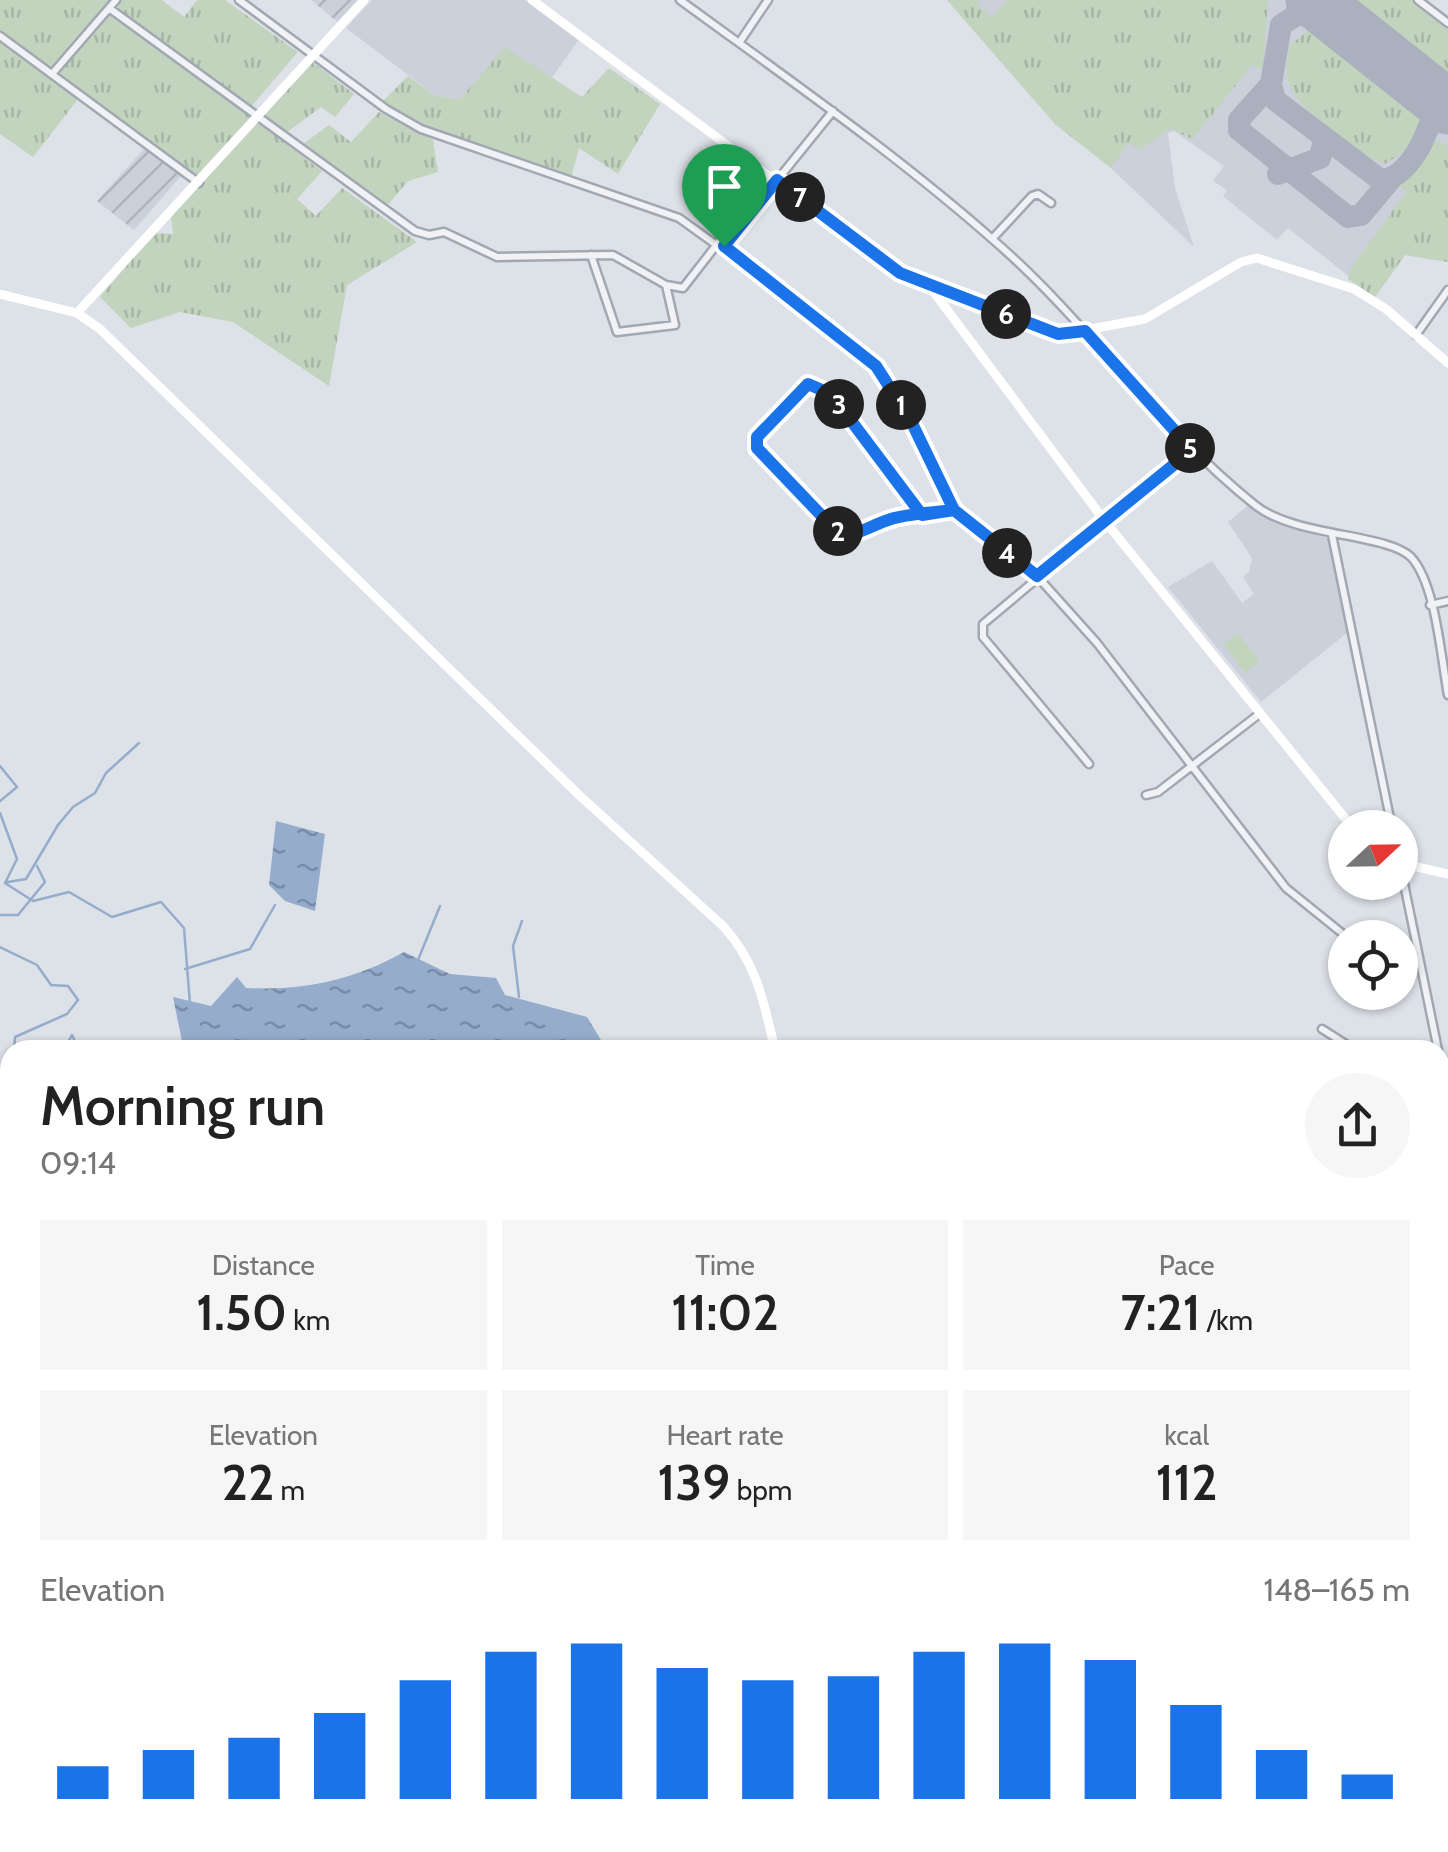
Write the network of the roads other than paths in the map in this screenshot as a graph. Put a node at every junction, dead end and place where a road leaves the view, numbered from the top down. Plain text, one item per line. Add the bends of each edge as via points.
1 (116, 0) edge
2 (239, 0) edge
3 (364, 0) edge
4 (532, 0) edge
5 (680, 0) edge
6 (768, 0) edge
7 (1418, 0) edge
8 (108, 8) junction
9 (1448, 23) edge
10 (0, 36) edge
11 (739, 43) junction
12 (315, 55) junction
13 (52, 74) junction
14 (833, 111) junction
15 (258, 117) junction
16 (777, 180) junction
17 (198, 183) junction
18 (1051, 203) dead end
19 (992, 239) junction
20 (721, 245) junction
21 (591, 255) junction
22 (666, 285) junction
23 (930, 287) junction
24 (1448, 290) edge
25 (0, 294) edge
26 (78, 313) junction
27 (1085, 331) junction
28 (1415, 336) junction
29 (1448, 363) edge
30 (1192, 450) junction
31 (954, 510) junction
32 (922, 515) junction
33 (1104, 520) junction
34 (1332, 534) junction
35 (1037, 576) junction
36 (1448, 601) edge
37 (1430, 605) junction
38 (1448, 695) edge
39 (1258, 715) junction
40 (1090, 764) dead end
41 (1189, 765) junction
42 (1146, 794) dead end
43 (1338, 810) edge
44 (1388, 810) edge
45 (1418, 867) edge
46 (1448, 874) edge
47 (1328, 922) edge
48 (1418, 968) edge
49 (1322, 1029) dead end
50 (773, 1040) edge
51 (1339, 1040) edge
52 (1436, 1040) edge

1 - 8 street
2 - 12 street
3 - 12 street
4 - 16 street
5 - 11 street
6 - 11 street
7 - 9 street
8 - 13 street
8 - 15 street
10 - 13 street
11 - 14 street
12 - 15 street
12 - 20 street via 420,128 679,218
13 - 17 street
14 - 16 street
14 - 19 street
15 - 17 street
15 - 21 street via 415,231 444,232 497,257
16 - 20 street
16 - 23 street via 879,258
17 - 26 street
18 - 19 street via 1032,196
19 - 27 street
20 - 22 street via 683,288
20 - 31 street via 876,366
21 - 22 street via 612,255
21 - 22 street via 617,332 674,325
23 - 27 street via 1058,334
23 - 33 street
24 - 28 street
25 - 26 street
26 - 50 street via 723,926 757,974
27 - 28 street via 1145,319 1257,258 1354,289
27 - 30 street
28 - 29 street
30 - 33 street
30 - 34 street via 1257,506
31 - 32 street
31 - 35 street
32 - 32 street via 831,394 801,386 757,437 765,458 840,535
33 - 35 street
33 - 39 street
34 - 37 street via 1400,548 1422,574
34 - 44 street
35 - 40 street via 989,616 983,637
35 - 41 street via 1098,643
36 - 37 street
37 - 38 street
39 - 41 street
39 - 43 street
41 - 42 street via 1158,792
41 - 47 street via 1286,888
45 - 46 street
48 - 52 street
49 - 51 street

